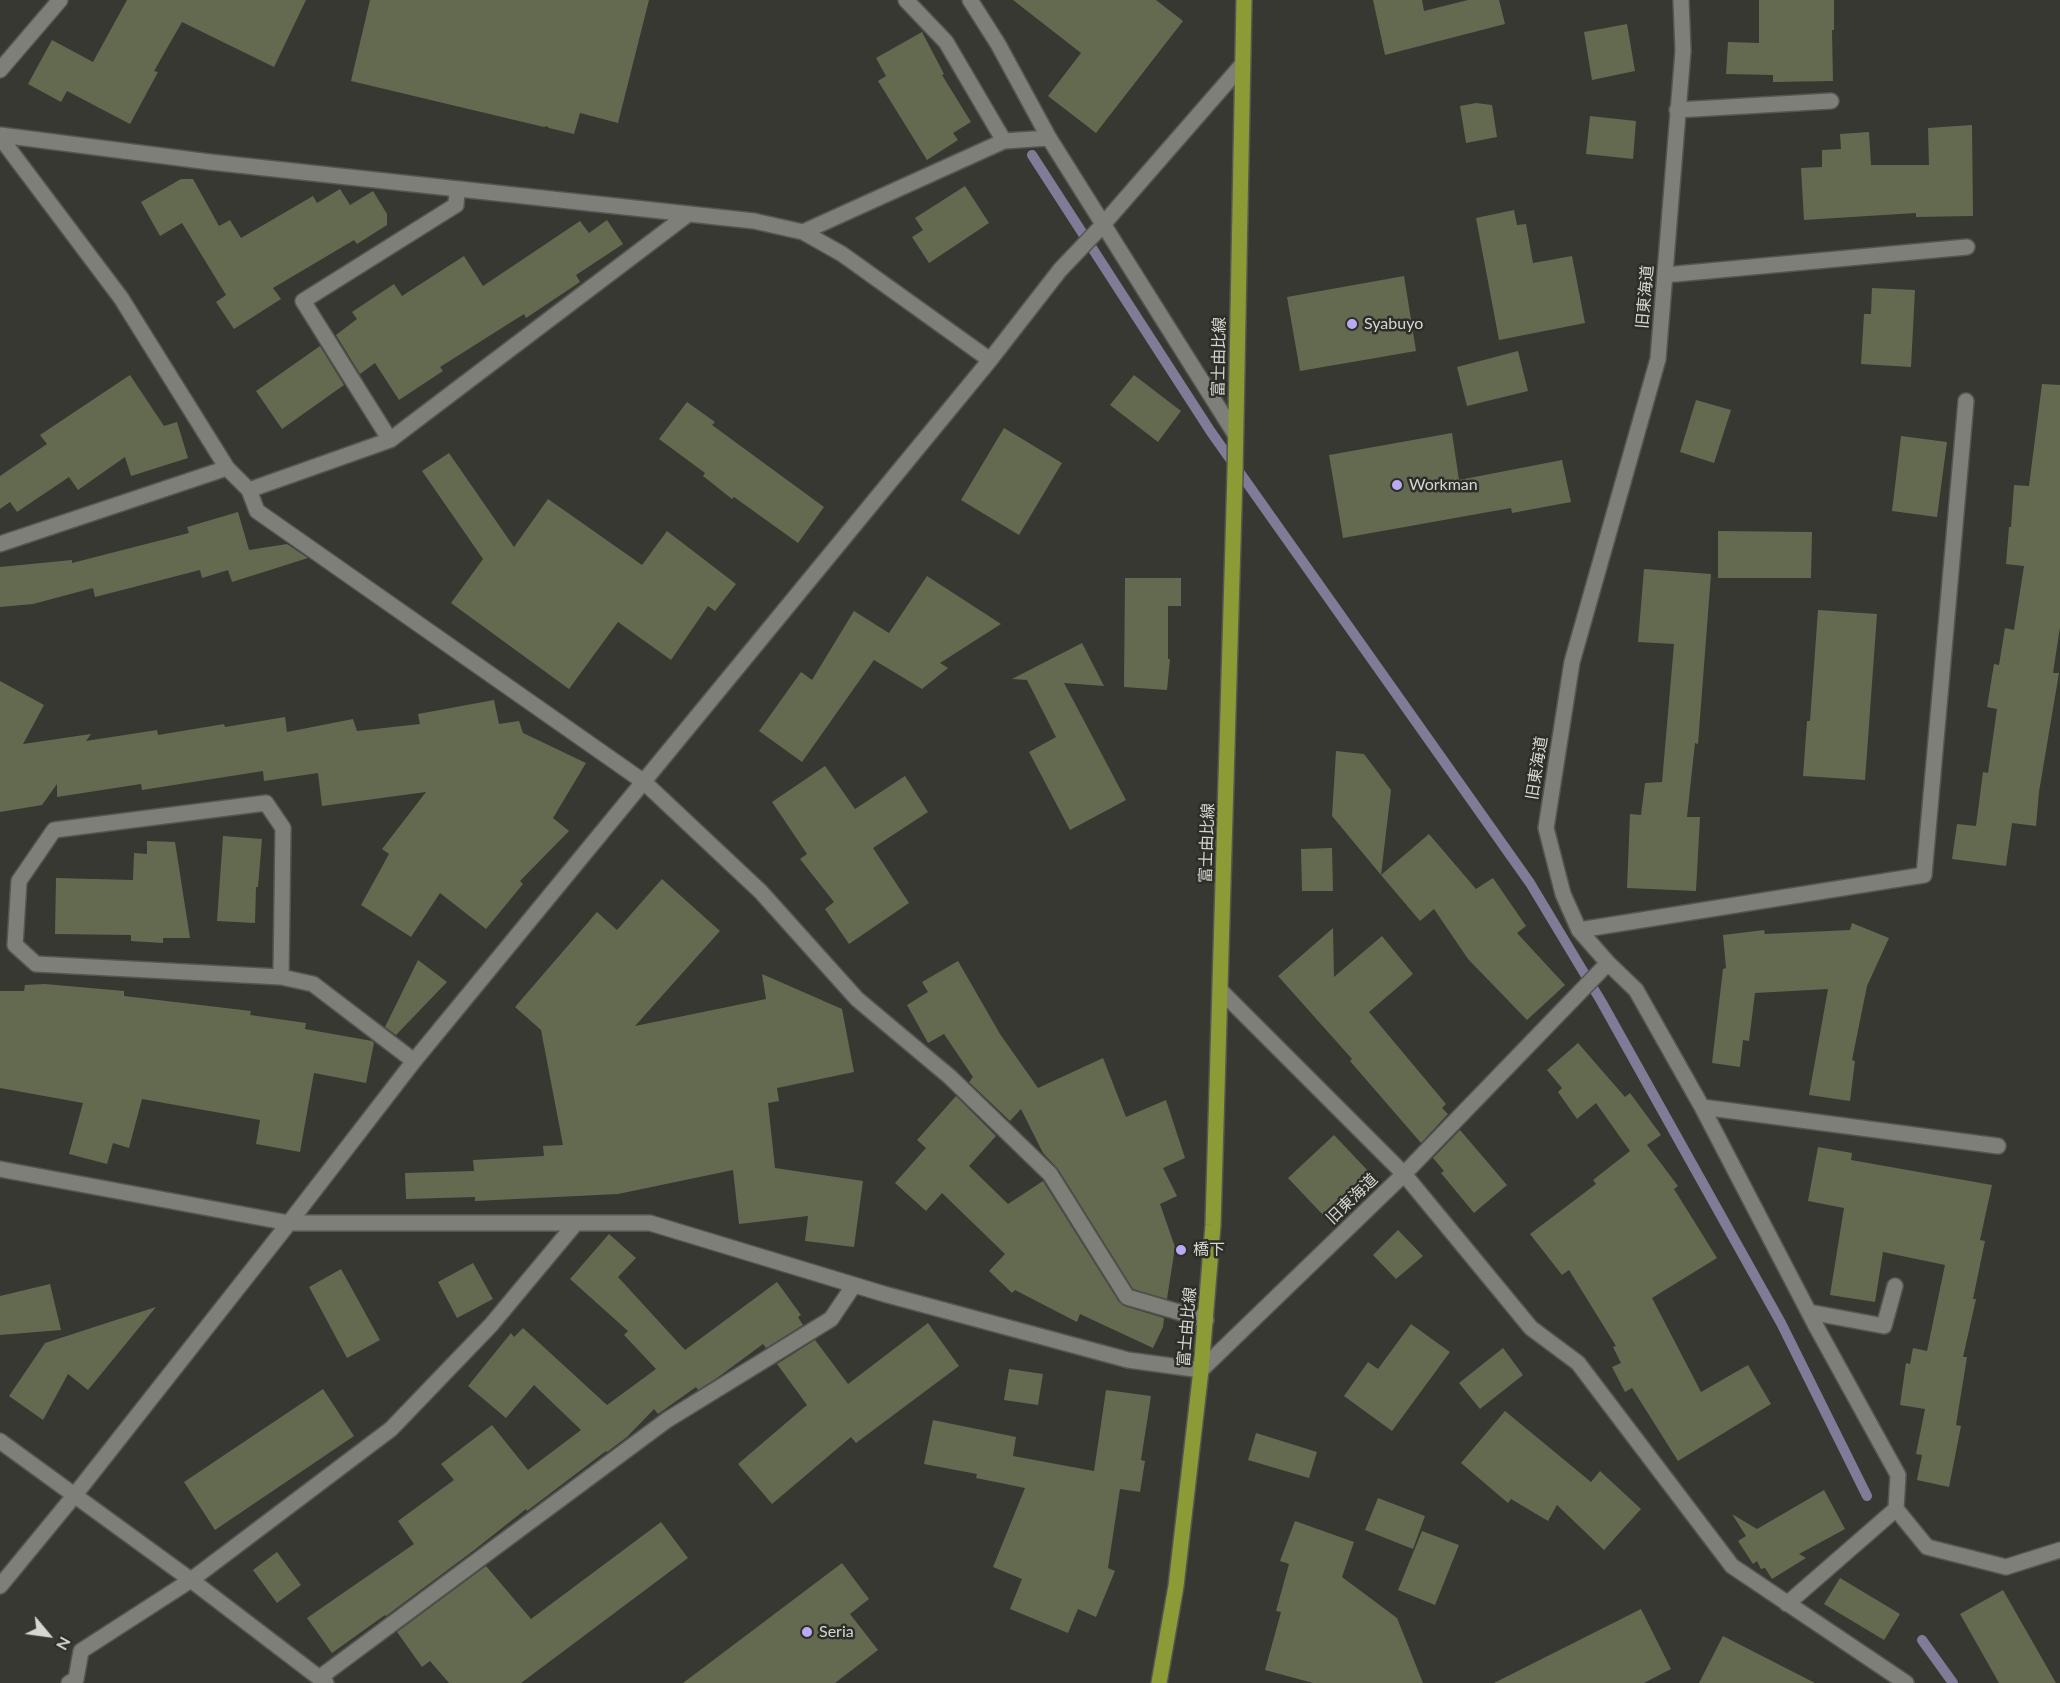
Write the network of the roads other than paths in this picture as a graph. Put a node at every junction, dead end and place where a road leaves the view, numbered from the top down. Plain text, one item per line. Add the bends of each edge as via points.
1 (60, 0) edge
2 (906, 0) edge
3 (970, 0) edge
4 (1244, 0) edge
5 (1681, 0) edge
6 (1242, 65) junction
7 (0, 70) edge
8 (1831, 101) dead end
9 (1677, 110) junction
10 (0, 136) edge
11 (1049, 138) junction
12 (1004, 141) junction
13 (458, 189) junction
14 (687, 214) junction
15 (1101, 227) junction
16 (803, 232) junction
17 (1967, 247) dead end
18 (1665, 275) junction
19 (990, 360) junction
20 (1966, 401) dead end
21 (1236, 434) junction
22 (390, 440) junction
23 (227, 468) junction
24 (249, 490) junction
25 (0, 544) edge
26 (644, 782) junction
27 (1579, 930) junction
28 (1608, 963) junction
29 (281, 977) junction
30 (1221, 990) junction
31 (414, 1061) junction
32 (1702, 1107) junction
33 (1998, 1146) dead end
34 (0, 1169) edge
35 (1404, 1174) junction
36 (289, 1223) junction
37 (576, 1223) junction
38 (854, 1285) junction
39 (1895, 1286) dead end
40 (1809, 1312) junction
41 (1206, 1320) junction
42 (1201, 1370) junction
43 (0, 1441) edge
44 (74, 1496) junction
45 (1896, 1509) junction
46 (2060, 1550) edge
47 (192, 1580) junction
48 (0, 1586) edge
49 (1786, 1604) junction
50 (323, 1681) edge
51 (69, 1683) edge
52 (1159, 1683) edge
53 (1906, 1683) edge

1 - 7 street
2 - 12 street via 946,42
3 - 11 street
4 - 6 main road, 富士由比線
5 - 9 street, 旧東海道 via 1683,51
6 - 15 street
6 - 21 main road, 富士由比線
8 - 9 street
9 - 18 street, 旧東海道
10 - 13 street
10 - 23 street via 121,298
11 - 12 street
11 - 15 street
12 - 16 street
13 - 14 street
13 - 22 street via 456,205 303,301
14 - 16 street via 754,221
14 - 22 street
15 - 19 street via 1060,270
15 - 21 street
16 - 19 street via 842,254
17 - 18 street
18 - 27 street, 旧東海道 via 1658,359 1572,662 1546,828 1563,894
19 - 26 street
20 - 27 street via 1924,875
21 - 30 main road, 富士由比線
22 - 24 street
23 - 24 street
23 - 25 street
24 - 26 street via 257,511
26 - 31 street
26 - 41 street via 761,892 857,999 950,1077 1050,1174 1127,1297
27 - 28 street, 旧東海道
28 - 32 street via 1636,990
28 - 35 street, 旧東海道
29 - 29 street via 36,964 15,945 20,881 54,830 266,803 283,828
29 - 31 street via 313,984
30 - 35 street
30 - 41 main road, 富士由比線
31 - 36 street
32 - 33 street
32 - 40 street
34 - 36 street
35 - 42 street, 旧東海道
35 - 49 street via 1531,1328 1578,1363 1732,1566
36 - 37 street
36 - 44 street
37 - 38 street via 650,1223
37 - 47 street via 491,1324 391,1428
38 - 42 street via 1128,1360
38 - 50 street via 831,1319 667,1420
39 - 40 street via 1884,1326
40 - 45 street via 1898,1475
41 - 42 main road, 富士由比線
42 - 52 main road, 富士由比線 via 1176,1586
43 - 44 street
44 - 47 street
44 - 48 street
45 - 46 street via 1927,1547 2006,1567
45 - 49 street
47 - 50 street
47 - 51 street via 81,1651 76,1679
49 - 53 street

